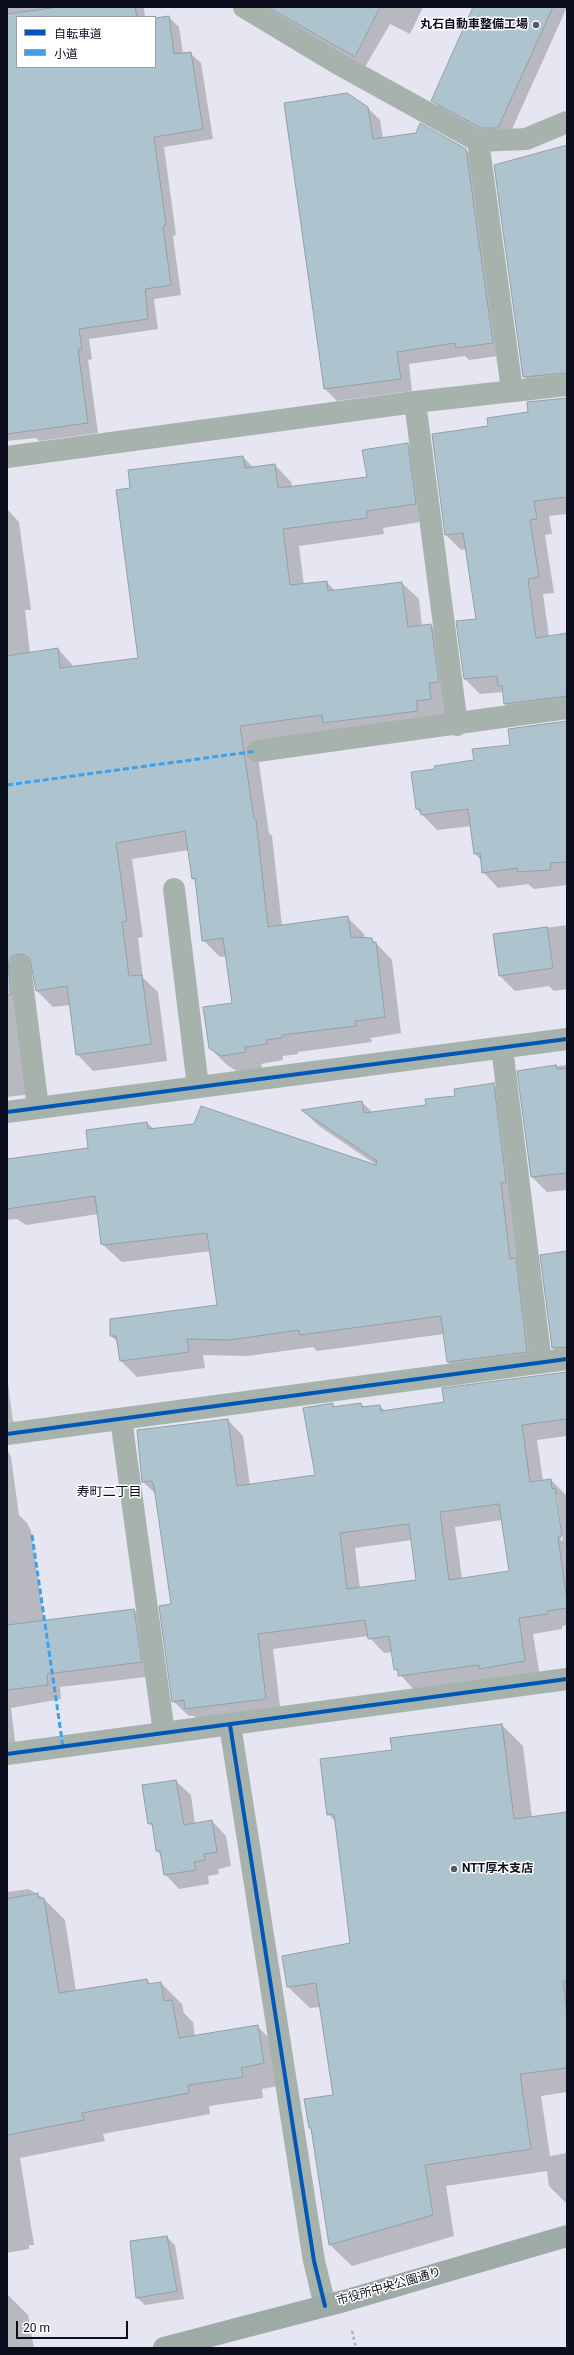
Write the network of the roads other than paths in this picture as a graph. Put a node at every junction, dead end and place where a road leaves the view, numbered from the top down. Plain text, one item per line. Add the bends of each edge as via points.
1 (244, 7) edge
2 (567, 122) edge
3 (478, 141) junction
4 (567, 385) edge
5 (512, 390) junction
6 (415, 402) junction
7 (7, 457) edge
8 (567, 708) edge
9 (457, 725) junction
10 (257, 751) dead end
11 (174, 889) dead end
12 (20, 966) dead end
13 (567, 1039) edge
14 (502, 1048) junction
15 (198, 1088) junction
16 (38, 1108) junction
17 (7, 1112) edge
18 (567, 1359) edge
19 (541, 1362) junction
20 (121, 1418) junction
21 (7, 1434) edge
22 (567, 1679) edge
23 (230, 1725) junction
24 (164, 1733) junction
25 (7, 1754) edge
26 (567, 2236) edge
27 (324, 2306) junction
28 (164, 2348) edge

1 - 3 street via 337,63
2 - 3 street via 526,140
3 - 5 street
4 - 5 street
5 - 6 street
6 - 7 street
6 - 9 street
8 - 9 street
9 - 10 street
11 - 15 street
12 - 16 street
13 - 14 street
14 - 15 street
14 - 19 street
15 - 16 street
16 - 17 street
18 - 19 street
19 - 20 street
20 - 21 street
20 - 24 street
22 - 23 street
23 - 24 street
23 - 27 street via 314,2261
24 - 25 street
26 - 27 main road, 市役所中央公園通り
27 - 28 main road, 市役所中央公園通り

